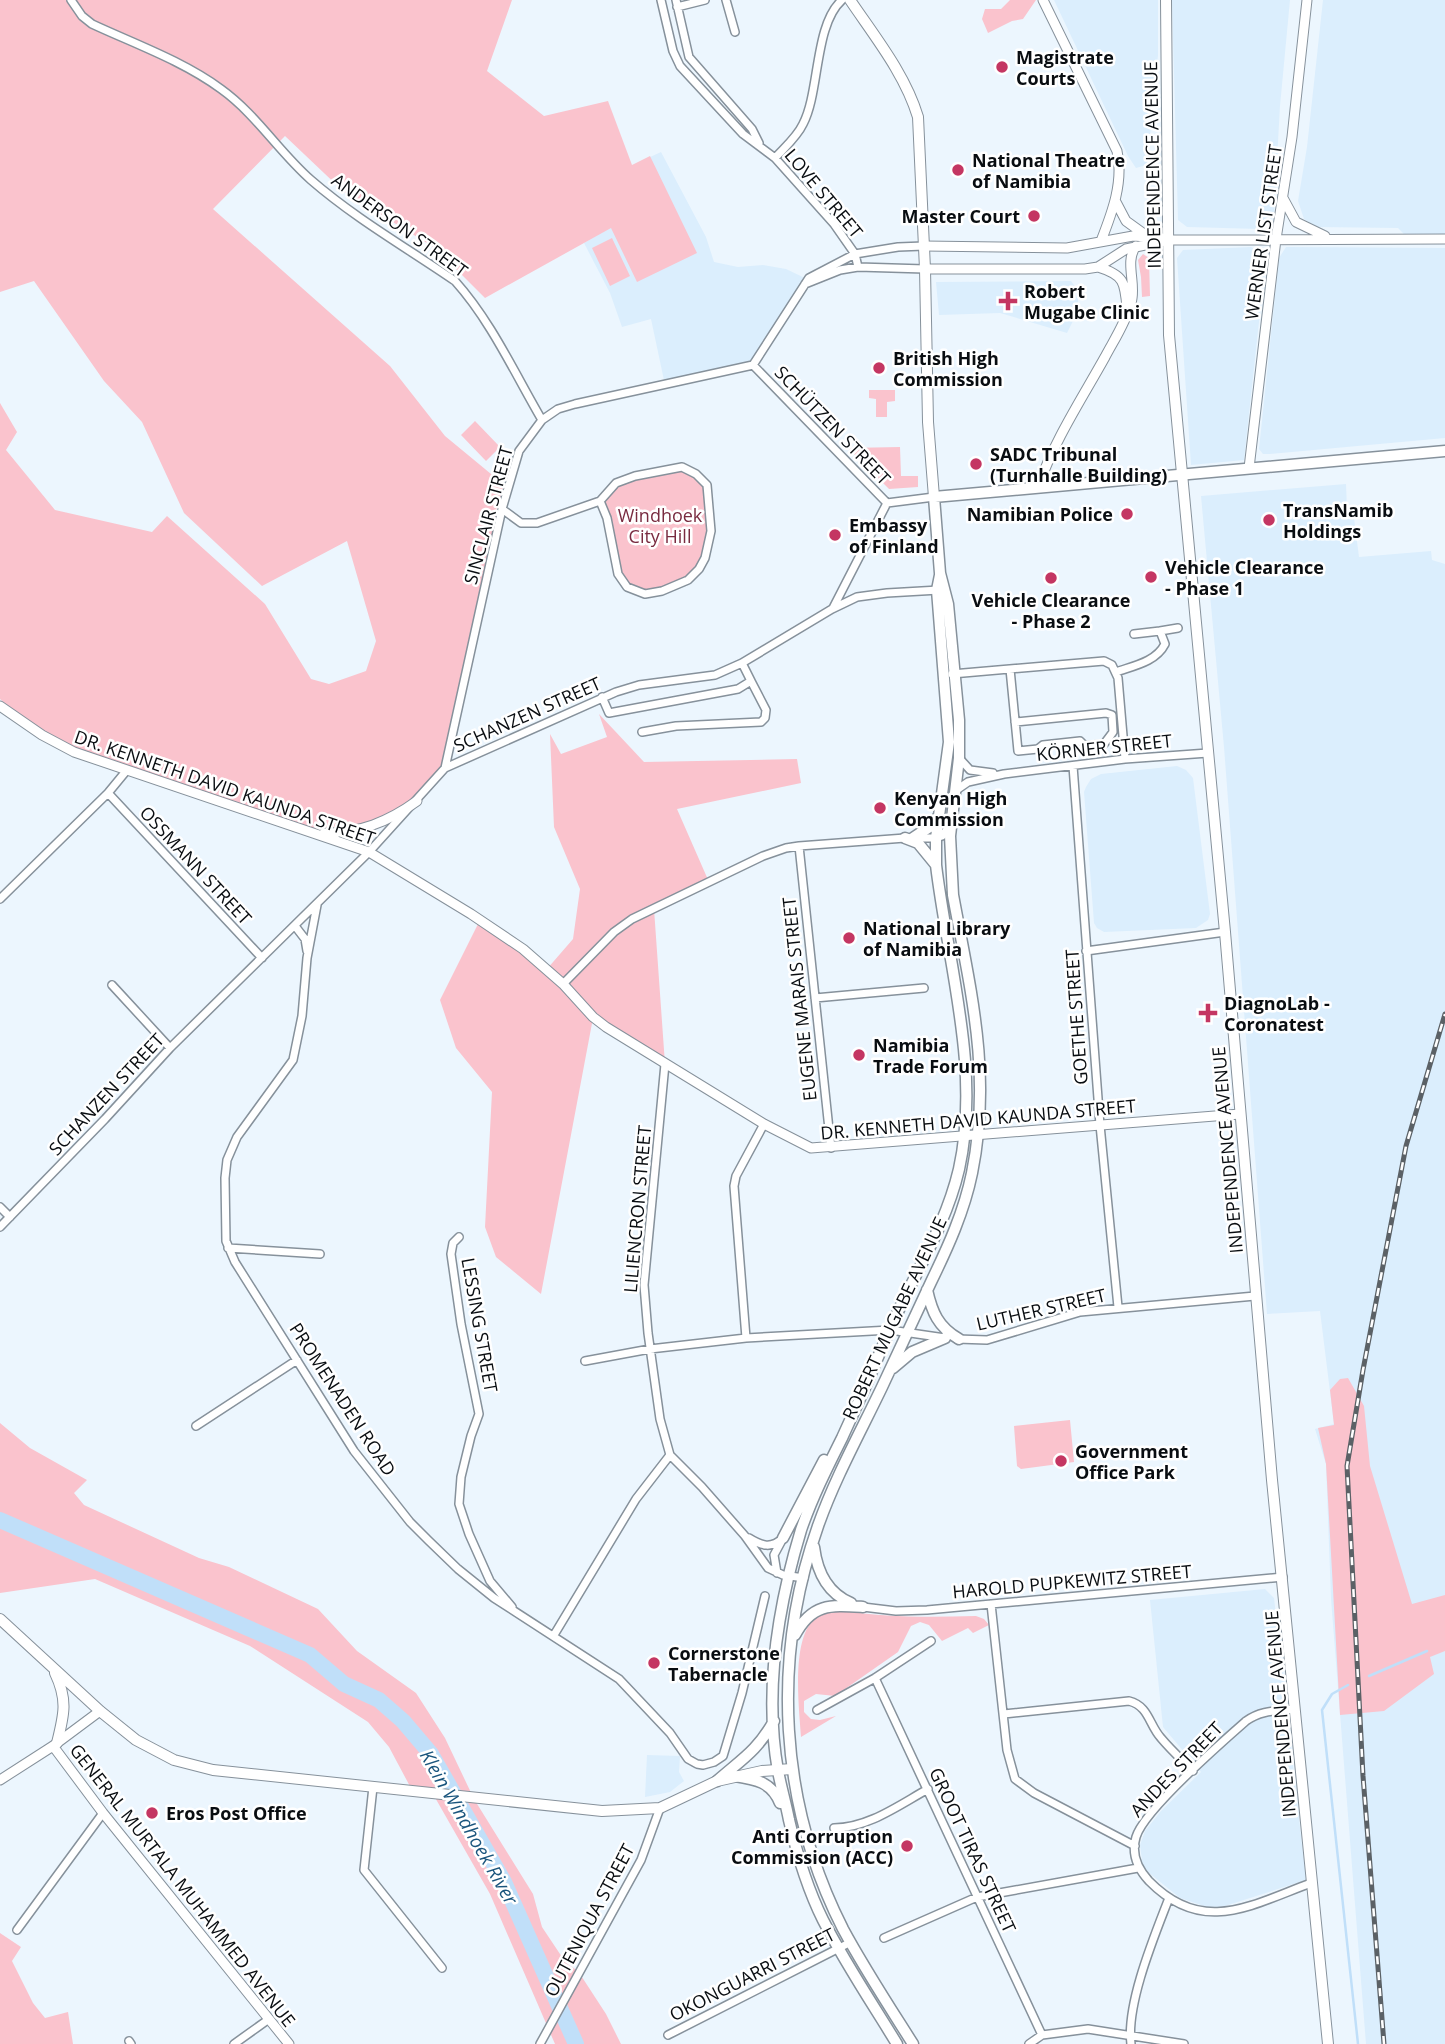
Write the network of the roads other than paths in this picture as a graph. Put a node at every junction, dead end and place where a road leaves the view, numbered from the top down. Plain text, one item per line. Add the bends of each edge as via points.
1 (71, 0) edge
2 (661, 0) edge
3 (705, 0) edge
4 (726, 0) edge
5 (842, 0) edge
6 (850, 0) edge
7 (1043, 0) edge
8 (1166, 0) edge
9 (1307, 0) edge
10 (676, 4) edge
11 (735, 32) dead end
12 (759, 144) junction
13 (775, 158) junction
14 (1283, 196) junction
15 (1116, 202) junction
16 (1149, 236) junction
17 (1329, 238) junction
18 (1276, 239) junction
19 (1445, 239) edge
20 (1169, 240) junction
21 (1101, 241) junction
22 (924, 246) junction
23 (1136, 246) junction
24 (1018, 247) junction
25 (855, 254) junction
26 (858, 267) junction
27 (1098, 267) junction
28 (1016, 268) junction
29 (925, 269) junction
30 (806, 284) junction
31 (1127, 313) junction
32 (753, 365) junction
33 (542, 420) junction
34 (1445, 451) edge
35 (1249, 468) junction
36 (1182, 475) junction
37 (1038, 487) junction
38 (934, 497) junction
39 (600, 501) junction
40 (887, 503) junction
41 (502, 509) junction
42 (941, 590) junction
43 (832, 610) junction
44 (1178, 628) dead end
45 (1160, 631) junction
46 (1134, 634) dead end
47 (742, 663) junction
48 (1114, 668) junction
49 (1010, 669) junction
50 (950, 674) junction
51 (751, 681) junction
52 (601, 698) junction
53 (0, 706) edge
54 (1016, 722) junction
55 (642, 732) dead end
56 (1208, 753) junction
57 (959, 758) junction
58 (1125, 760) junction
59 (1073, 766) junction
60 (445, 768) junction
61 (127, 770) junction
62 (1004, 774) junction
63 (954, 792) junction
64 (107, 793) junction
65 (417, 801) junction
66 (940, 809) junction
67 (951, 821) junction
68 (315, 832) junction
69 (909, 838) junction
70 (936, 838) junction
71 (799, 846) junction
72 (369, 852) junction
73 (936, 865) junction
74 (0, 899) edge
75 (317, 905) junction
76 (295, 926) junction
77 (1225, 932) junction
78 (1086, 951) junction
79 (262, 958) junction
80 (307, 958) junction
81 (563, 984) junction
82 (112, 985) dead end
83 (924, 988) dead end
84 (815, 998) junction
85 (170, 1048) junction
86 (665, 1064) junction
87 (1240, 1114) junction
88 (764, 1124) junction
89 (1100, 1125) junction
90 (979, 1135) junction
91 (964, 1137) junction
92 (831, 1148) junction
93 (0, 1207) edge
94 (10, 1217) junction
95 (0, 1227) edge
96 (459, 1237) dead end
97 (228, 1248) junction
98 (320, 1254) dead end
99 (927, 1290) junction
100 (1255, 1296) junction
101 (1118, 1307) junction
102 (890, 1330) junction
103 (908, 1332) junction
104 (746, 1338) junction
105 (945, 1338) junction
106 (959, 1339) junction
107 (650, 1349) junction
108 (297, 1360) junction
109 (584, 1361) dead end
110 (889, 1372) junction
111 (865, 1390) junction
112 (196, 1426) dead end
113 (670, 1455) junction
114 (745, 1536) junction
115 (783, 1538) junction
116 (813, 1542) junction
117 (777, 1574) junction
118 (790, 1576) junction
119 (1283, 1577) junction
120 (804, 1578) junction
121 (765, 1597) dead end
122 (991, 1604) junction
123 (863, 1607) junction
124 (517, 1613) junction
125 (0, 1619) edge
126 (554, 1636) junction
127 (931, 1641) dead end
128 (791, 1645) junction
129 (51, 1666) junction
130 (875, 1678) junction
131 (817, 1710) dead end
132 (1294, 1710) junction
133 (100, 1711) junction
134 (1004, 1714) junction
135 (774, 1721) junction
136 (55, 1744) junction
137 (792, 1769) junction
138 (778, 1770) junction
139 (1193, 1771) junction
140 (735, 1776) junction
141 (0, 1780) edge
142 (717, 1780) junction
143 (373, 1787) junction
144 (928, 1789) junction
145 (660, 1808) junction
146 (103, 1813) junction
147 (834, 1828) dead end
148 (793, 1834) junction
149 (1135, 1846) junction
150 (1138, 1868) junction
151 (1311, 1883) junction
152 (977, 1897) junction
153 (1169, 1898) junction
154 (17, 1930) dead end
155 (884, 1938) dead end
156 (851, 1942) junction
157 (838, 1948) junction
158 (442, 1968) dead end
159 (269, 2019) junction
160 (668, 2035) dead end
161 (1042, 2035) junction
162 (1130, 2040) edge
163 (234, 2044) edge
164 (289, 2044) edge
165 (540, 2044) edge
166 (897, 2044) edge
167 (913, 2044) edge
168 (1029, 2044) edge
169 (1184, 2044) edge
170 (1328, 2044) edge

1 - 33 street, ANDERSON STREET via 92,23 221,89 299,168 355,216 455,281 484,320
2 - 12 street, LOVE STREET via 680,66 743,134
3 - 10 street
4 - 11 street
5 - 13 street via 828,23 802,126
6 - 22 main road, ROBERT MUGABE AVENUE via 901,78 918,117
7 - 15 street via 1116,145
8 - 20 main road, INDEPENDENCE AVENUE
9 - 14 street, WERNER LIST STREET
10 - 12 street, LOVE STREET via 689,57 752,129
12 - 13 street, LOVE STREET
13 - 25 street, LOVE STREET
14 - 17 street via 1296,222
14 - 18 street, WERNER LIST STREET
15 - 16 street via 1131,227
15 - 21 street
16 - 20 street
16 - 21 street
17 - 18 street
17 - 19 street
18 - 20 street
18 - 35 street, WERNER LIST STREET
20 - 23 street
20 - 36 main road, INDEPENDENCE AVENUE via 1169,335
21 - 24 street via 1067,248
22 - 24 street
22 - 25 street
22 - 29 main road, ROBERT MUGABE AVENUE
23 - 27 street
23 - 31 street via 1130,257 1132,302
24 - 28 street via 1010,258
25 - 26 street, LOVE STREET
25 - 30 street via 807,279
26 - 29 street
26 - 30 street
27 - 28 street
27 - 31 street via 1119,275
28 - 29 street
29 - 38 main road, ROBERT MUGABE AVENUE
30 - 32 street
31 - 37 street via 1053,449
32 - 33 street, SINCLAIR STREET via 575,404
32 - 40 street, SCHÜTZEN STREET
33 - 41 street, SINCLAIR STREET via 519,451
34 - 35 main road
35 - 36 main road
36 - 37 main road
36 - 56 main road, INDEPENDENCE AVENUE
37 - 38 main road
38 - 40 street, SCHÜTZEN STREET
38 - 42 main road, ROBERT MUGABE AVENUE
39 - 39 street via 616,482 635,476 681,467 696,474 707,485 711,531 699,569 688,580 662,590 645,594 627,587 618,574
39 - 41 street via 537,523 521,523
40 - 43 street
41 - 60 street, SINCLAIR STREET
42 - 43 street, SCHANZEN STREET via 857,597
42 - 50 main road, ROBERT MUGABE AVENUE
43 - 47 street, SCHANZEN STREET
44 - 45 street
45 - 46 street
45 - 48 street via 1165,644 1161,651 1148,660
47 - 51 street
47 - 52 street, SCHANZEN STREET via 715,675 639,685
48 - 49 street via 1104,661
48 - 58 street
49 - 50 street
49 - 54 street
50 - 57 main road, ROBERT MUGABE AVENUE via 959,720
50 - 66 main road, ROBERT MUGABE AVENUE via 949,751
51 - 52 street via 738,689 609,713
51 - 55 street via 766,710 764,721
52 - 60 street, SCHANZEN STREET
53 - 61 street, DR. KENNETH DAVID KAUNDA STREET via 58,744
54 - 54 street via 1106,712 1112,715 1113,732 1104,744 1085,746 1080,741 1021,752
56 - 58 street, KÖRNER STREET
56 - 77 main road, INDEPENDENCE AVENUE
57 - 62 street, KÖRNER STREET via 970,769
57 - 63 main road, ROBERT MUGABE AVENUE
58 - 59 street, KÖRNER STREET
59 - 62 street, KÖRNER STREET
59 - 78 street, GOETHE STREET
60 - 65 street, SCHANZEN STREET
61 - 64 street
61 - 68 street, DR. KENNETH DAVID KAUNDA STREET
62 - 63 street, KÖRNER STREET via 968,782
63 - 67 main road, ROBERT MUGABE AVENUE
64 - 74 street
64 - 79 street, OSSMANN STREET
65 - 68 street via 368,828
65 - 72 street, SCHANZEN STREET
66 - 69 main road via 935,822
66 - 70 main road, ROBERT MUGABE AVENUE
67 - 70 street via 947,832
67 - 90 main road, ROBERT MUGABE AVENUE via 953,895 981,1056
68 - 72 street, DR. KENNETH DAVID KAUNDA STREET
69 - 70 street
69 - 71 street
69 - 73 main road
70 - 73 main road, ROBERT MUGABE AVENUE
71 - 81 street via 763,856 632,919
71 - 84 street, EUGENE MARAIS STREET
72 - 75 street, SCHANZEN STREET
72 - 81 street, DR. KENNETH DAVID KAUNDA STREET via 475,916
73 - 91 main road, ROBERT MUGABE AVENUE via 964,1044
75 - 76 street, SCHANZEN STREET
75 - 80 street, PROMENADEN ROAD
76 - 79 street, SCHANZEN STREET
76 - 80 street, PROMENADEN ROAD via 305,939
77 - 78 street
77 - 87 main road, INDEPENDENCE AVENUE
78 - 89 street, GOETHE STREET
79 - 85 street, SCHANZEN STREET
80 - 97 street, PROMENADEN ROAD via 293,1060 237,1137 227,1160
81 - 86 street, DR. KENNETH DAVID KAUNDA STREET via 593,1017
82 - 85 street
83 - 84 street
84 - 92 street, EUGENE MARAIS STREET
85 - 94 street, SCHANZEN STREET
86 - 88 street, DR. KENNETH DAVID KAUNDA STREET
86 - 107 street, LILIENCRON STREET via 644,1262
87 - 89 street, DR. KENNETH DAVID KAUNDA STREET
87 - 100 main road, INDEPENDENCE AVENUE
88 - 92 street, DR. KENNETH DAVID KAUNDA STREET via 811,1148
88 - 104 street via 734,1186
89 - 90 street, DR. KENNETH DAVID KAUNDA STREET
89 - 101 street, GOETHE STREET
90 - 91 street, DR. KENNETH DAVID KAUNDA STREET
90 - 99 main road, ROBERT MUGABE AVENUE via 955,1231
91 - 92 street, DR. KENNETH DAVID KAUNDA STREET
91 - 102 main road, ROBERT MUGABE AVENUE via 949,1204
93 - 94 street
94 - 95 street, SCHANZEN STREET
96 - 124 street, LESSING STREET via 452,1254 479,1414 461,1477 459,1504 490,1581
97 - 98 street
97 - 108 street, PROMENADEN ROAD
99 - 103 main road, ROBERT MUGABE AVENUE
99 - 106 main road via 940,1324
100 - 101 street, LUTHER STREET
100 - 119 main road, INDEPENDENCE AVENUE
101 - 106 street, LUTHER STREET via 1080,1312 987,1340
102 - 103 street, LUTHER STREET
102 - 104 street, LUTHER STREET
102 - 111 main road, ROBERT MUGABE AVENUE
103 - 105 street, LUTHER STREET
103 - 110 main road, ROBERT MUGABE AVENUE
104 - 107 street, LUTHER STREET
105 - 106 street, LUTHER STREET
105 - 110 main road via 912,1352
107 - 109 street, LUTHER STREET
107 - 113 street, LILIENCRON STREET
108 - 112 street
108 - 124 street, PROMENADEN ROAD via 354,1451 410,1522 458,1569
110 - 116 main road, ROBERT MUGABE AVENUE
111 - 115 main road via 853,1399
111 - 118 main road, ROBERT MUGABE AVENUE via 816,1493
113 - 114 street, LILIENCRON STREET
113 - 126 street via 636,1499
114 - 115 street via 770,1546
114 - 117 street, LILIENCRON STREET
115 - 117 street via 774,1555
116 - 120 main road, ROBERT MUGABE AVENUE
116 - 123 main road via 825,1581 841,1599
117 - 118 street
118 - 120 street
118 - 135 main road, ROBERT MUGABE AVENUE via 775,1659
119 - 122 street, HAROLD PUPKEWITZ STREET
119 - 132 main road, INDEPENDENCE AVENUE
120 - 128 main road, ROBERT MUGABE AVENUE
121 - 126 street, PROMENADEN ROAD via 723,1755 703,1765 688,1759 619,1679
122 - 123 street, HAROLD PUPKEWITZ STREET via 906,1610
122 - 134 street
123 - 128 main road via 814,1611
124 - 126 street, PROMENADEN ROAD
125 - 129 main road
127 - 130 street
128 - 137 main road, ROBERT MUGABE AVENUE via 786,1702
129 - 133 main road
129 - 136 main road via 64,1701
130 - 131 street
130 - 144 street, GROOT TIRAS STREET
132 - 139 street, ANDES STREET via 1255,1714
132 - 151 main road, INDEPENDENCE AVENUE
133 - 136 street
133 - 143 main road via 151,1749 195,1766
134 - 139 street via 1137,1703 1158,1736
134 - 149 street via 1015,1779
135 - 138 main road, ROBERT MUGABE AVENUE
135 - 142 main road via 750,1755
136 - 141 street
136 - 146 street, GENERAL MURTALA MUHAMMED AVENUE
137 - 138 main road
137 - 156 main road, ROBERT MUGABE AVENUE via 813,1857
138 - 140 main road
138 - 148 main road, ROBERT MUGABE AVENUE
139 - 149 street, ANDES STREET via 1142,1825
140 - 142 main road
140 - 148 main road via 754,1779 776,1792
142 - 145 main road
143 - 145 main road via 602,1811
143 - 158 street via 364,1870
144 - 147 street via 866,1822
144 - 152 street, GROOT TIRAS STREET
145 - 165 street, OUTENIQUA STREET via 641,1860
146 - 154 street
146 - 159 street, GENERAL MURTALA MUHAMMED AVENUE
148 - 157 main road, ROBERT MUGABE AVENUE via 808,1886
149 - 150 street, ANDES STREET
150 - 152 street
150 - 153 street
151 - 153 street via 1222,1913 1191,1909
151 - 170 main road, INDEPENDENCE AVENUE
152 - 155 street
152 - 161 street, GROOT TIRAS STREET
153 - 162 street via 1140,1983
156 - 157 street, OKONGUARRI STREET
156 - 167 main road, ROBERT MUGABE AVENUE
157 - 160 street, OKONGUARRI STREET
157 - 166 main road, ROBERT MUGABE AVENUE
159 - 163 street
159 - 164 street, GENERAL MURTALA MUHAMMED AVENUE
161 - 162 street via 1088,2029
161 - 168 street
162 - 169 street

